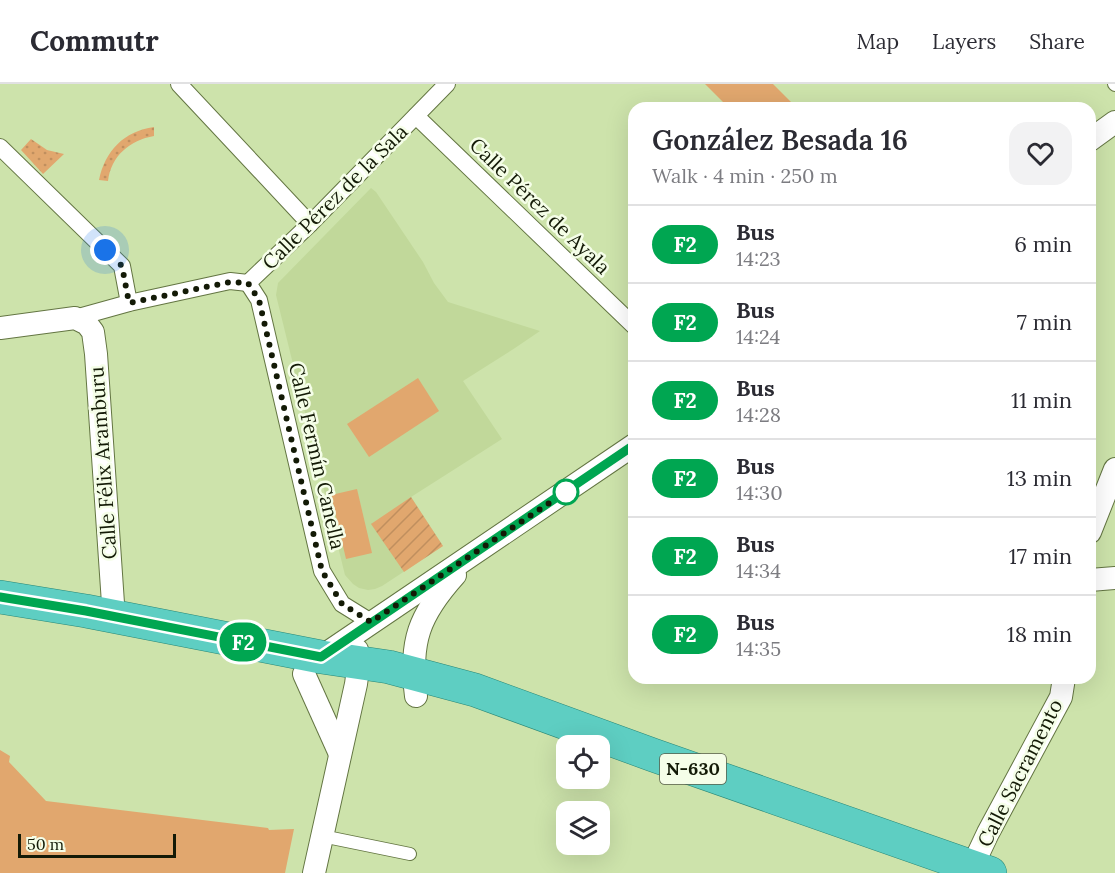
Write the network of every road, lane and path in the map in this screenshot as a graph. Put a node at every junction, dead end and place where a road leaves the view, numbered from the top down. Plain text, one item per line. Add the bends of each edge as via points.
1 (179, 84) edge
2 (447, 84) edge
3 (416, 116) junction
4 (1115, 122) edge
5 (1096, 136) edge
6 (0, 147) edge
7 (310, 224) junction
8 (248, 283) junction
9 (129, 303) junction
10 (75, 318) junction
11 (628, 320) edge
12 (0, 328) edge
13 (628, 449) edge
14 (1115, 469) edge
15 (1096, 517) edge
16 (474, 554) junction
17 (1115, 578) edge
18 (1096, 580) edge
19 (0, 597) edge
20 (114, 618) junction
21 (0, 619) edge
22 (360, 651) junction
23 (312, 666) junction
24 (1063, 684) edge
25 (415, 685) junction
26 (556, 742) edge
27 (340, 754) junction
28 (610, 761) edge
29 (322, 836) junction
30 (410, 854) dead end
31 (982, 871) edge
32 (314, 873) edge
33 (928, 873) edge

1 - 7 street
2 - 3 street, Calle Pérez de la Sala
3 - 7 street, Calle Pérez de la Sala
3 - 11 street, Calle Pérez de Ayala
4 - 5 street
6 - 9 street via 122,266
7 - 8 street, Calle Pérez de la Sala
8 - 9 street, Calle Pérez de la Sala via 230,282
8 - 22 street, Calle Fermín Canella via 259,300 322,571 342,604
9 - 10 street, Calle Pérez de la Sala
10 - 12 street, Calle Pérez de la Sala
10 - 20 street, Calle Félix Aramburu via 93,332 96,354
13 - 16 street
14 - 15 street
16 - 22 street
16 - 25 street via 437,594 422,619 414,650
17 - 18 street
19 - 20 highway, N-630
20 - 23 highway, N-630
21 - 23 highway, N-630
22 - 23 highway, N-630
22 - 23 street
22 - 25 highway, N-630 via 392,690
22 - 27 street
23 - 27 street
24 - 31 street, Calle Sacramento via 1061,697 988,833
25 - 26 highway, N-630 via 469,710
25 - 31 highway, N-630 via 475,690
27 - 29 street
28 - 33 highway, N-630
29 - 30 lane
29 - 32 street

